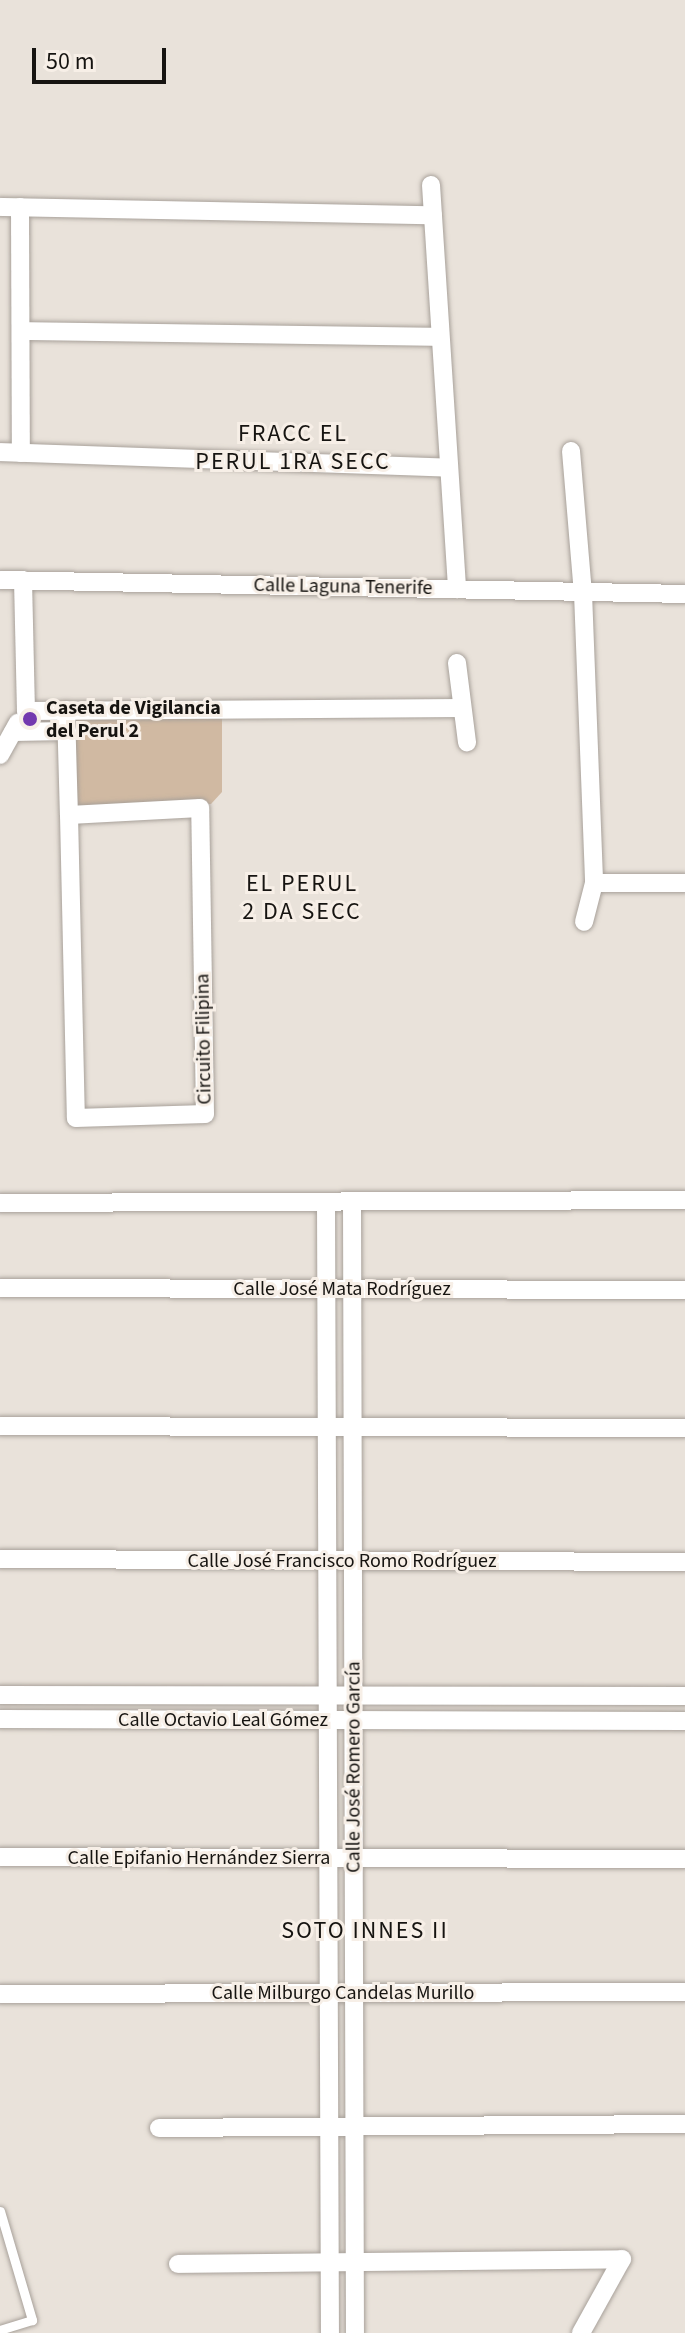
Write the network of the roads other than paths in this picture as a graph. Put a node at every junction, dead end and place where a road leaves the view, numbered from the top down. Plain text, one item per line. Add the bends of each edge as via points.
1 (431, 185) dead end
2 (0, 207) edge
3 (20, 207) junction
4 (433, 215) junction
5 (21, 331) junction
6 (440, 337) junction
7 (571, 451) dead end
8 (0, 452) edge
9 (21, 453) junction
10 (449, 468) junction
11 (0, 580) edge
12 (23, 580) junction
13 (457, 589) junction
14 (583, 593) junction
15 (685, 594) edge
16 (457, 663) dead end
17 (462, 708) junction
18 (66, 710) junction
19 (26, 711) junction
20 (67, 731) junction
21 (13, 732) junction
22 (467, 742) dead end
23 (0, 755) edge
24 (69, 815) junction
25 (594, 883) junction
26 (685, 883) edge
27 (584, 922) dead end
28 (685, 1200) edge
29 (352, 1201) junction
30 (326, 1202) junction
31 (0, 1203) edge
32 (0, 1288) edge
33 (326, 1289) junction
34 (352, 1289) junction
35 (685, 1290) edge
36 (0, 1426) edge
37 (327, 1427) junction
38 (352, 1427) junction
39 (685, 1428) edge
40 (0, 1559) edge
41 (327, 1561) junction
42 (353, 1561) junction
43 (685, 1562) edge
44 (0, 1695) edge
45 (328, 1695) junction
46 (353, 1696) junction
47 (685, 1696) edge
48 (0, 1719) edge
49 (328, 1720) junction
50 (353, 1720) junction
51 (685, 1721) edge
52 (0, 1857) edge
53 (328, 1858) junction
54 (354, 1858) junction
55 (685, 1859) edge
56 (685, 1992) edge
57 (328, 1993) junction
58 (354, 1993) junction
59 (0, 1994) edge
60 (685, 2124) edge
61 (329, 2126) junction
62 (354, 2126) junction
63 (159, 2128) dead end
64 (0, 2211) edge
65 (330, 2262) junction
66 (355, 2262) junction
67 (178, 2264) dead end
68 (0, 2330) edge
69 (330, 2333) edge
70 (355, 2333) edge
71 (581, 2333) edge

1 - 4 street
2 - 3 street
3 - 4 street
3 - 5 street
4 - 6 street
5 - 6 street
5 - 9 street
6 - 10 street
7 - 14 street
8 - 9 street
9 - 10 street
10 - 13 street
11 - 12 street, Calle Laguna Tenerife
12 - 13 street, Calle Laguna Tenerife
12 - 19 street
13 - 14 street, Calle Laguna Tenerife
14 - 15 street, Calle Laguna Tenerife
14 - 25 street
16 - 17 street
17 - 18 street
17 - 22 street
18 - 19 street
18 - 20 street, Circuito Filipina
19 - 21 street
20 - 21 street
20 - 24 street, Circuito Filipina
21 - 23 street
24 - 24 street, Circuito Filipina via 76,1118 205,1114 200,808
25 - 26 street
25 - 27 street
28 - 29 street
29 - 30 street
29 - 34 street, Calle José Romero García
30 - 31 street
30 - 33 street, Calle José Romero García
32 - 33 street, Calle José Mata Rodríguez
33 - 34 street, Calle José Mata Rodríguez
33 - 37 street, Calle José Romero García
34 - 35 street, Calle José Mata Rodríguez
34 - 38 street, Calle José Romero García
36 - 37 street
37 - 38 street
37 - 41 street, Calle José Romero García
38 - 39 street
38 - 42 street, Calle José Romero García
40 - 41 street, Calle José Francisco Romo Rodríguez
41 - 42 street, Calle José Francisco Romo Rodríguez
41 - 45 street, Calle José Romero García
42 - 43 street, Calle José Francisco Romo Rodríguez
42 - 46 street, Calle José Romero García
44 - 45 street, Calle Octavio Leal Gómez
45 - 46 street, Calle Octavio Leal Gómez
45 - 49 street, Calle José Romero García
46 - 47 street, Calle Octavio Leal Gómez
46 - 50 street, Calle José Romero García
48 - 49 street, Calle Octavio Leal Gómez
49 - 50 street, Calle Octavio Leal Gómez
49 - 53 street, Calle José Romero García
50 - 51 street, Calle Octavio Leal Gómez
50 - 54 street, Calle José Romero García
52 - 53 street, Calle Epifanio Hernández Sierra
53 - 54 street, Calle Epifanio Hernández Sierra
53 - 57 street, Calle José Romero García
54 - 55 street, Calle Epifanio Hernández Sierra
54 - 58 street, Calle José Romero García
56 - 58 street, Calle Milburgo Candelas Murillo
57 - 58 street, Calle Milburgo Candelas Murillo
57 - 59 street, Calle Milburgo Candelas Murillo
57 - 61 street, Calle José Romero García
58 - 62 street, Calle José Romero García
60 - 62 street
61 - 62 street
61 - 63 street
61 - 65 street, Calle José Romero García
62 - 66 street, Calle José Romero García
64 - 68 lane via 32,2320
65 - 66 street
65 - 67 street
65 - 69 street, Calle José Romero García
66 - 70 street, Calle José Romero García
66 - 71 street via 622,2259

